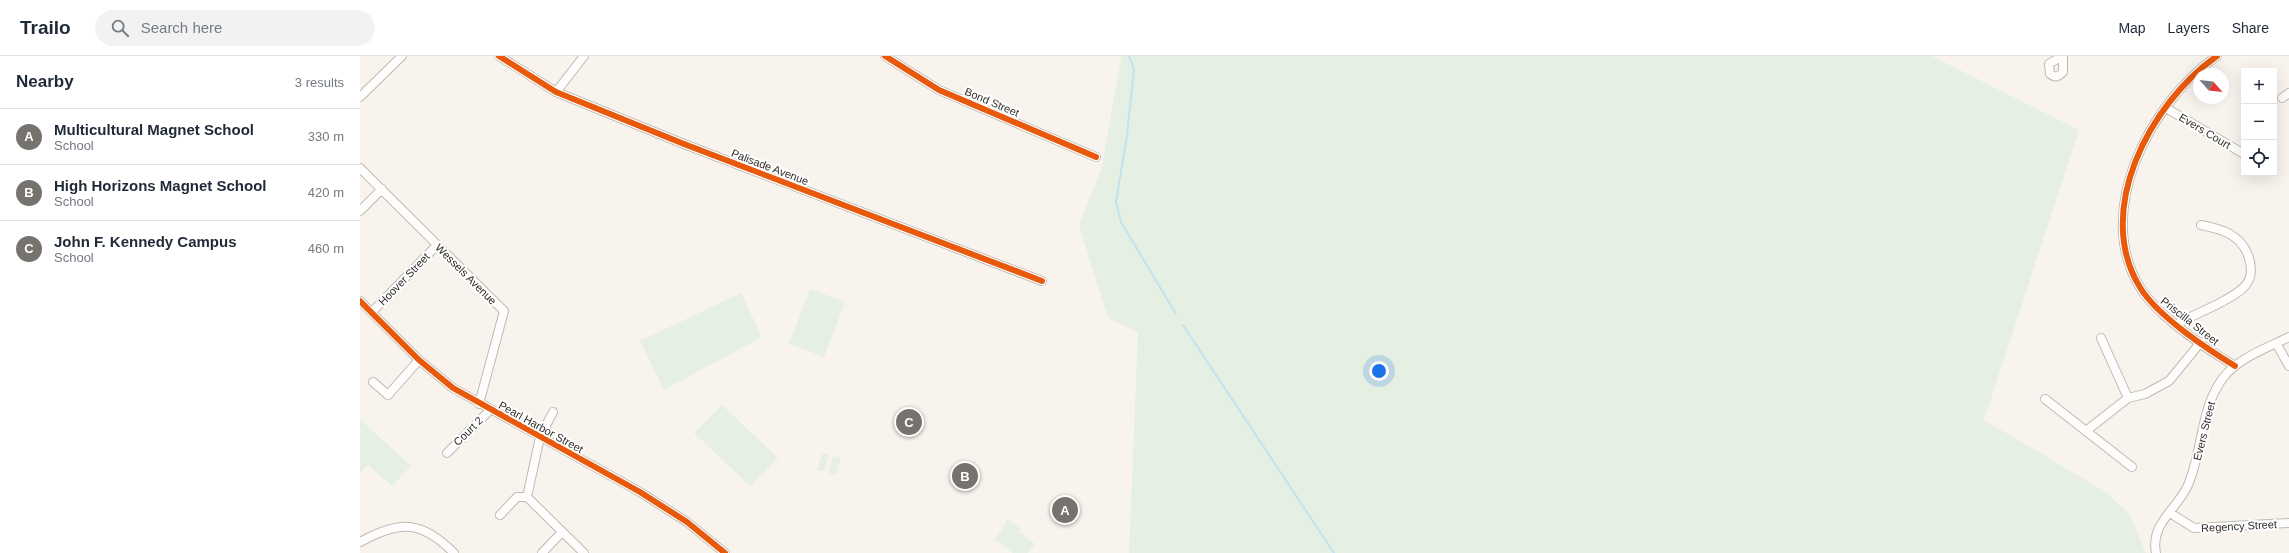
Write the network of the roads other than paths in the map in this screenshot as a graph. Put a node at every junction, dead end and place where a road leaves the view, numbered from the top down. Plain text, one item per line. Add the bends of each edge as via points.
1 (402, 56) edge
2 (499, 56) edge
3 (584, 56) edge
4 (885, 56) edge
5 (2217, 56) edge
6 (556, 92) junction
7 (360, 97) edge
8 (2166, 108) junction
9 (2241, 152) edge
10 (1096, 157) dead end
11 (360, 168) edge
12 (382, 189) junction
13 (360, 211) edge
14 (2201, 225) dead end
15 (436, 245) junction
16 (1042, 281) dead end
17 (360, 301) edge
18 (372, 312) junction
19 (2177, 324) junction
20 (2289, 337) edge
21 (2101, 338) dead end
22 (2201, 342) junction
23 (2276, 343) junction
24 (419, 360) junction
25 (2235, 366) junction
26 (2289, 366) edge
27 (373, 382) dead end
28 (2128, 398) junction
29 (2045, 399) dead end
30 (479, 404) junction
31 (490, 410) junction
32 (553, 412) dead end
33 (2086, 431) junction
34 (540, 438) junction
35 (447, 452) dead end
36 (2132, 467) dead end
37 (527, 497) junction
38 (2170, 513) junction
39 (500, 515) dead end
40 (2289, 523) edge
41 (562, 532) junction
42 (360, 542) edge
43 (454, 553) edge
44 (542, 553) edge
45 (584, 553) edge
46 (725, 553) edge
47 (2156, 553) edge

1 - 7 street
2 - 6 street, Palisade Avenue
3 - 6 street
4 - 10 street, Bond Street via 939,90
5 - 8 street, Priscilla Street via 2192,76
6 - 16 street, Palisade Avenue via 684,144
8 - 9 street, Evers Court
8 - 19 street, Priscilla Street via 2146,138 2132,170 2126,190 2124,241 2127,260 2141,289 2160,312
11 - 12 street, Wessels Avenue
12 - 13 street
12 - 15 street, Wessels Avenue
14 - 19 street via 2222,229 2239,241 2252,265 2251,276 2244,288 2235,295
15 - 18 street, Hoover Street
15 - 30 street, Wessels Avenue via 504,311
17 - 18 street, Pearl Harbor Street
18 - 24 street, Pearl Harbor Street
19 - 22 street, Priscilla Street
20 - 23 street, Evers Street
21 - 28 street
22 - 25 street, Priscilla Street
22 - 28 street via 2169,381 2146,394
23 - 25 street, Evers Street
23 - 26 street
24 - 27 street via 388,395
24 - 30 street, Pearl Harbor Street via 452,388
25 - 38 street, Evers Street via 2222,378 2214,393 2192,476
28 - 33 street
29 - 33 street
30 - 31 street, Pearl Harbor Street
31 - 34 street, Pearl Harbor Street
31 - 35 street, Court 2
32 - 34 street
33 - 36 street
34 - 37 street
34 - 46 street, Pearl Harbor Street via 646,496 687,522
37 - 39 street via 517,497
37 - 41 street
38 - 40 street, Regency Street via 2194,528
38 - 47 street, Evers Street via 2160,524 2155,535
41 - 44 street
41 - 45 street
42 - 43 street via 390,528 413,528 433,534

